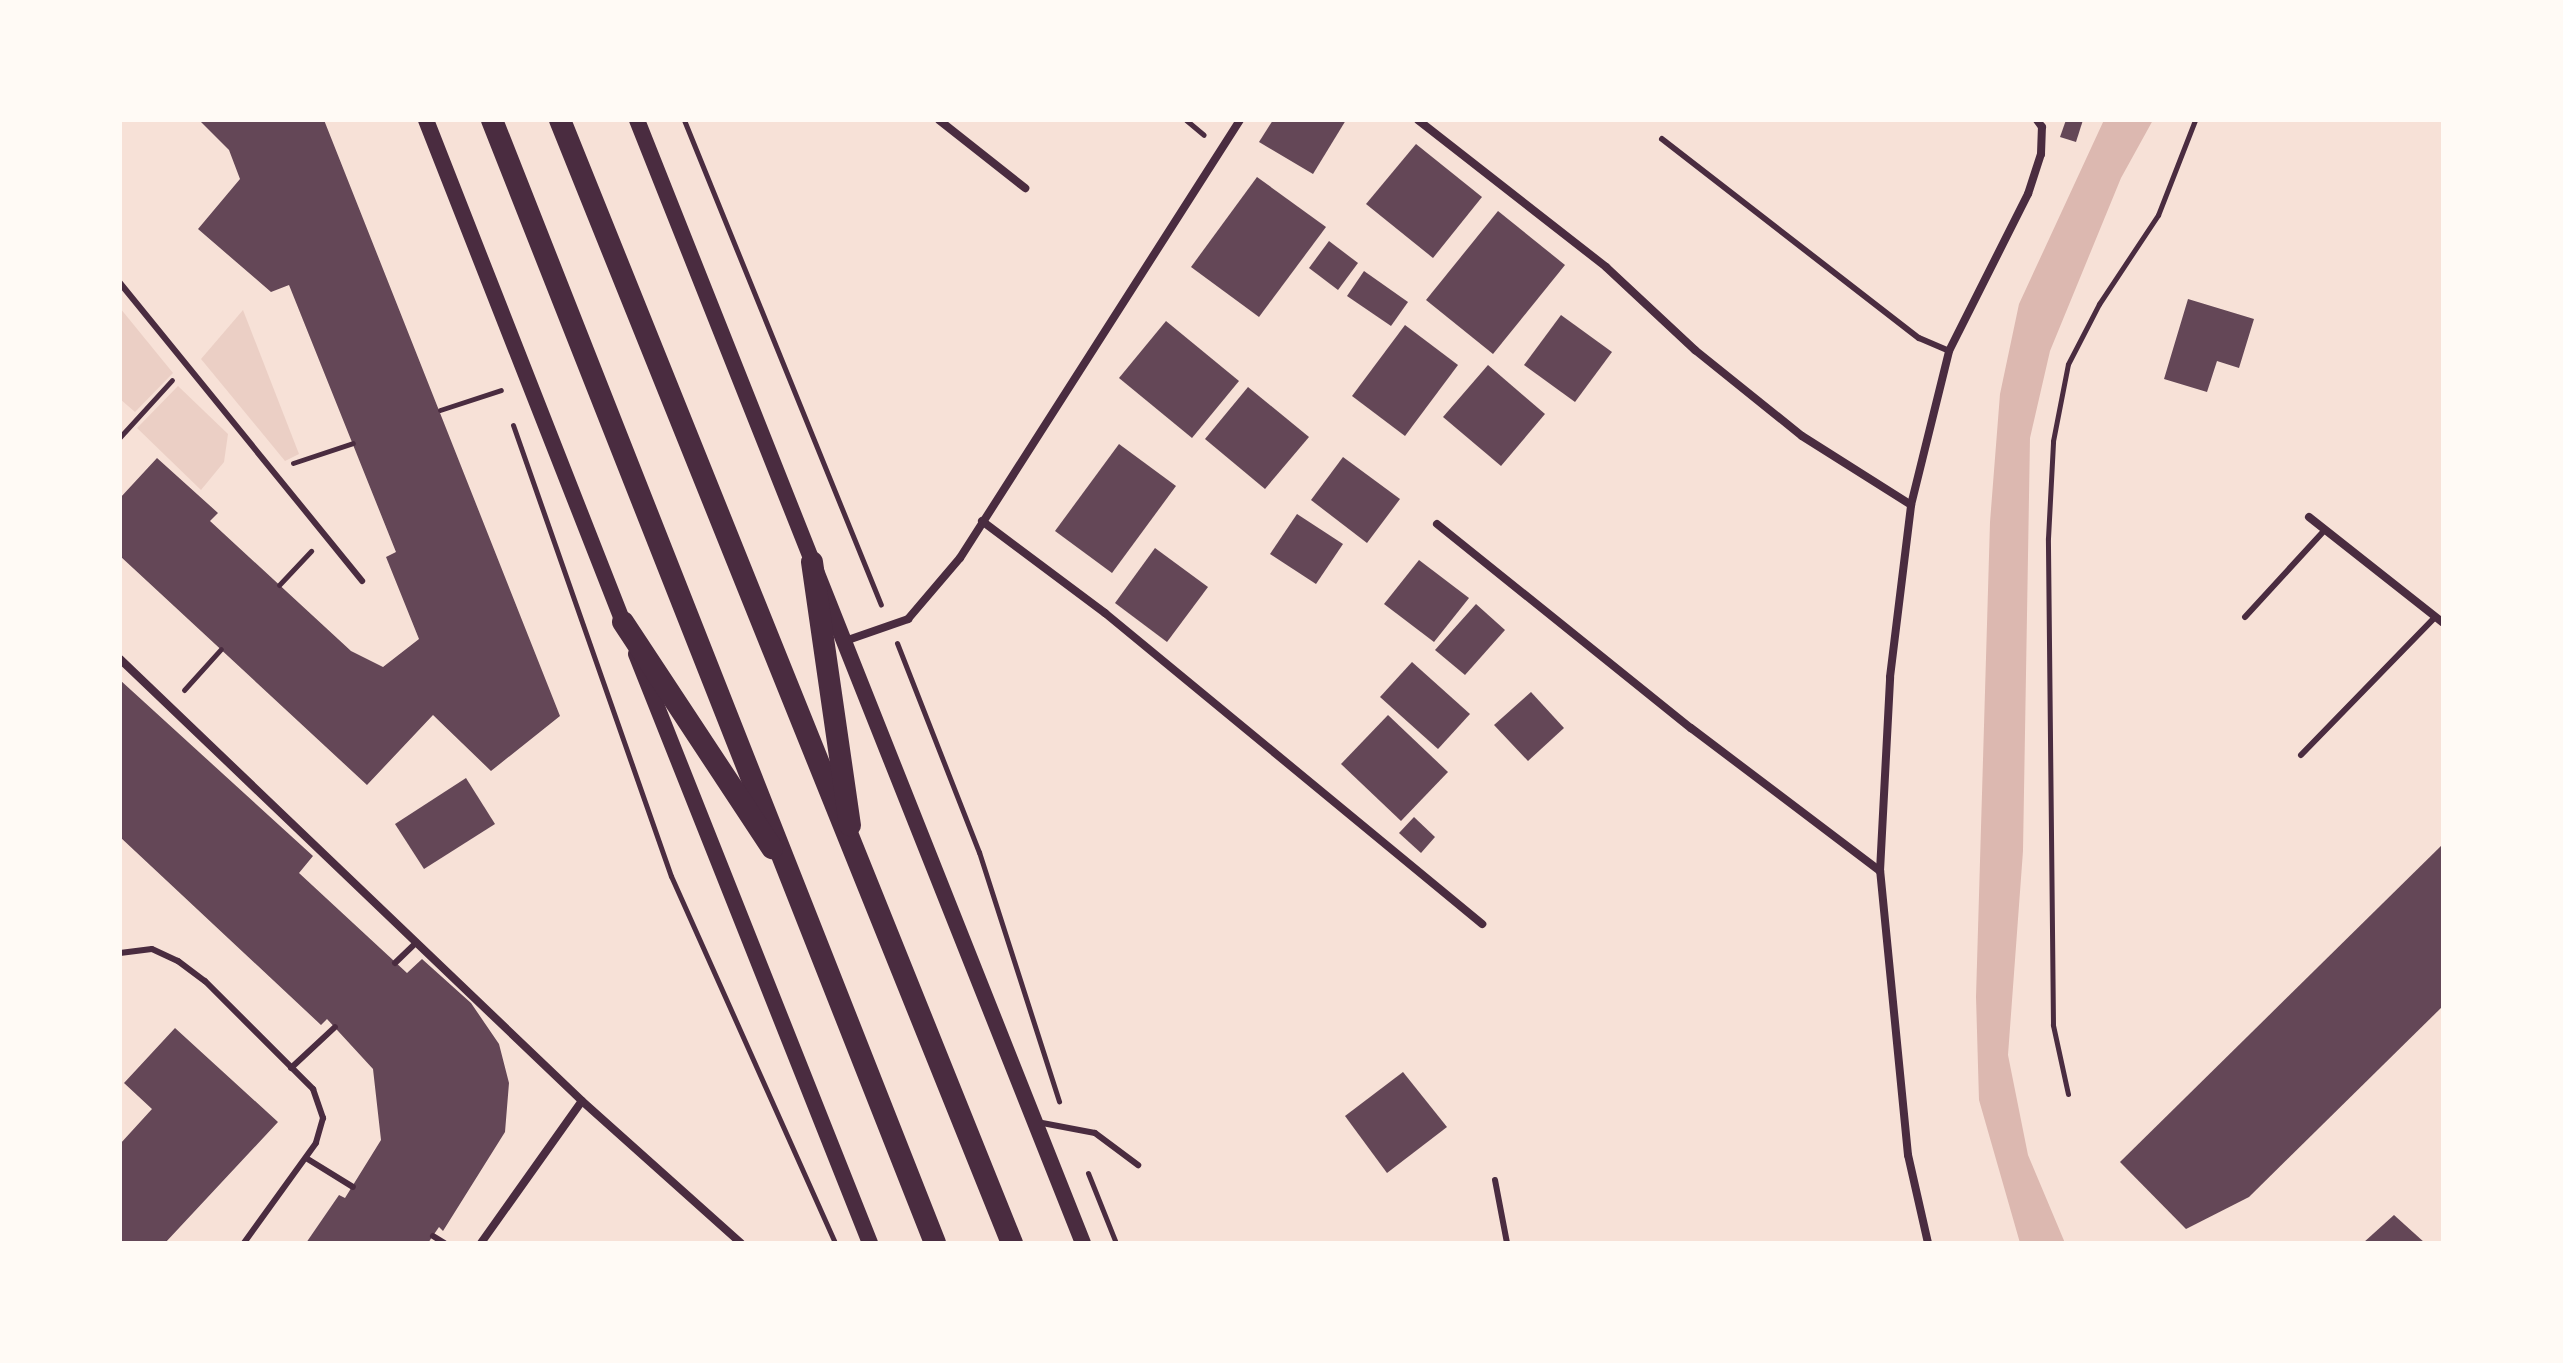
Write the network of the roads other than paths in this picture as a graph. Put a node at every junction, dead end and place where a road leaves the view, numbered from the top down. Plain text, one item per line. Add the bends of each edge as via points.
1 (426, 120) edge
2 (492, 120) edge
3 (560, 120) edge
4 (637, 120) edge
5 (939, 120) edge
6 (1240, 120) edge
7 (1418, 120) edge
8 (2037, 120) edge
9 (1662, 139) dead end
10 (1025, 188) dead end
11 (120, 283) edge
12 (1949, 351) junction
13 (1911, 505) junction
14 (2309, 517) dead end
15 (982, 521) junction
16 (1437, 524) dead end
17 (2323, 532) junction
18 (812, 562) junction
19 (362, 581) dead end
20 (2245, 617) dead end
21 (2439, 620) edge
22 (623, 622) junction
23 (844, 642) junction
24 (120, 659) edge
25 (2301, 755) dead end
26 (852, 850) junction
27 (1880, 871) junction
28 (791, 874) junction
29 (1482, 924) dead end
30 (416, 943) junction
31 (120, 953) edge
32 (395, 963) dead end
33 (335, 1027) dead end
34 (291, 1068) junction
35 (582, 1101) junction
36 (1035, 1121) junction
37 (306, 1158) junction
38 (1138, 1165) dead end
39 (1495, 1180) dead end
40 (353, 1187) dead end
41 (433, 1236) dead end
42 (244, 1243) edge
43 (444, 1243) edge
44 (481, 1243) edge
45 (741, 1243) edge
46 (870, 1243) edge
47 (935, 1243) edge
48 (1012, 1243) edge
49 (1083, 1243) edge
50 (1507, 1243) edge
51 (1928, 1243) edge

1 - 22 main road
2 - 28 highway
3 - 26 highway
4 - 18 main road
5 - 10 street
6 - 15 street
7 - 13 street via 1606,267 1695,350 1802,436
8 - 12 street via 2042,127 2041,154 2028,194
9 - 12 lane via 1919,338
11 - 19 lane
12 - 13 street
13 - 27 street via 1890,677
14 - 17 street
15 - 23 street via 936,589 891,629
15 - 29 street via 1105,613 1236,727
16 - 27 street
17 - 20 lane
17 - 21 street
18 - 23 main road
18 - 26 highway via 844,755
21 - 25 lane
22 - 28 highway via 730,792
22 - 46 main road
23 - 36 main road
24 - 30 street
26 - 48 highway
27 - 51 street via 1908,1155
28 - 47 highway
30 - 32 lane
30 - 35 street
31 - 34 lane via 152,949 178,961
33 - 34 lane
34 - 37 lane via 313,1089 323,1118
35 - 44 street
35 - 45 street
36 - 38 lane via 1095,1133
36 - 49 main road
37 - 40 lane
37 - 42 lane
39 - 50 lane
41 - 43 lane

